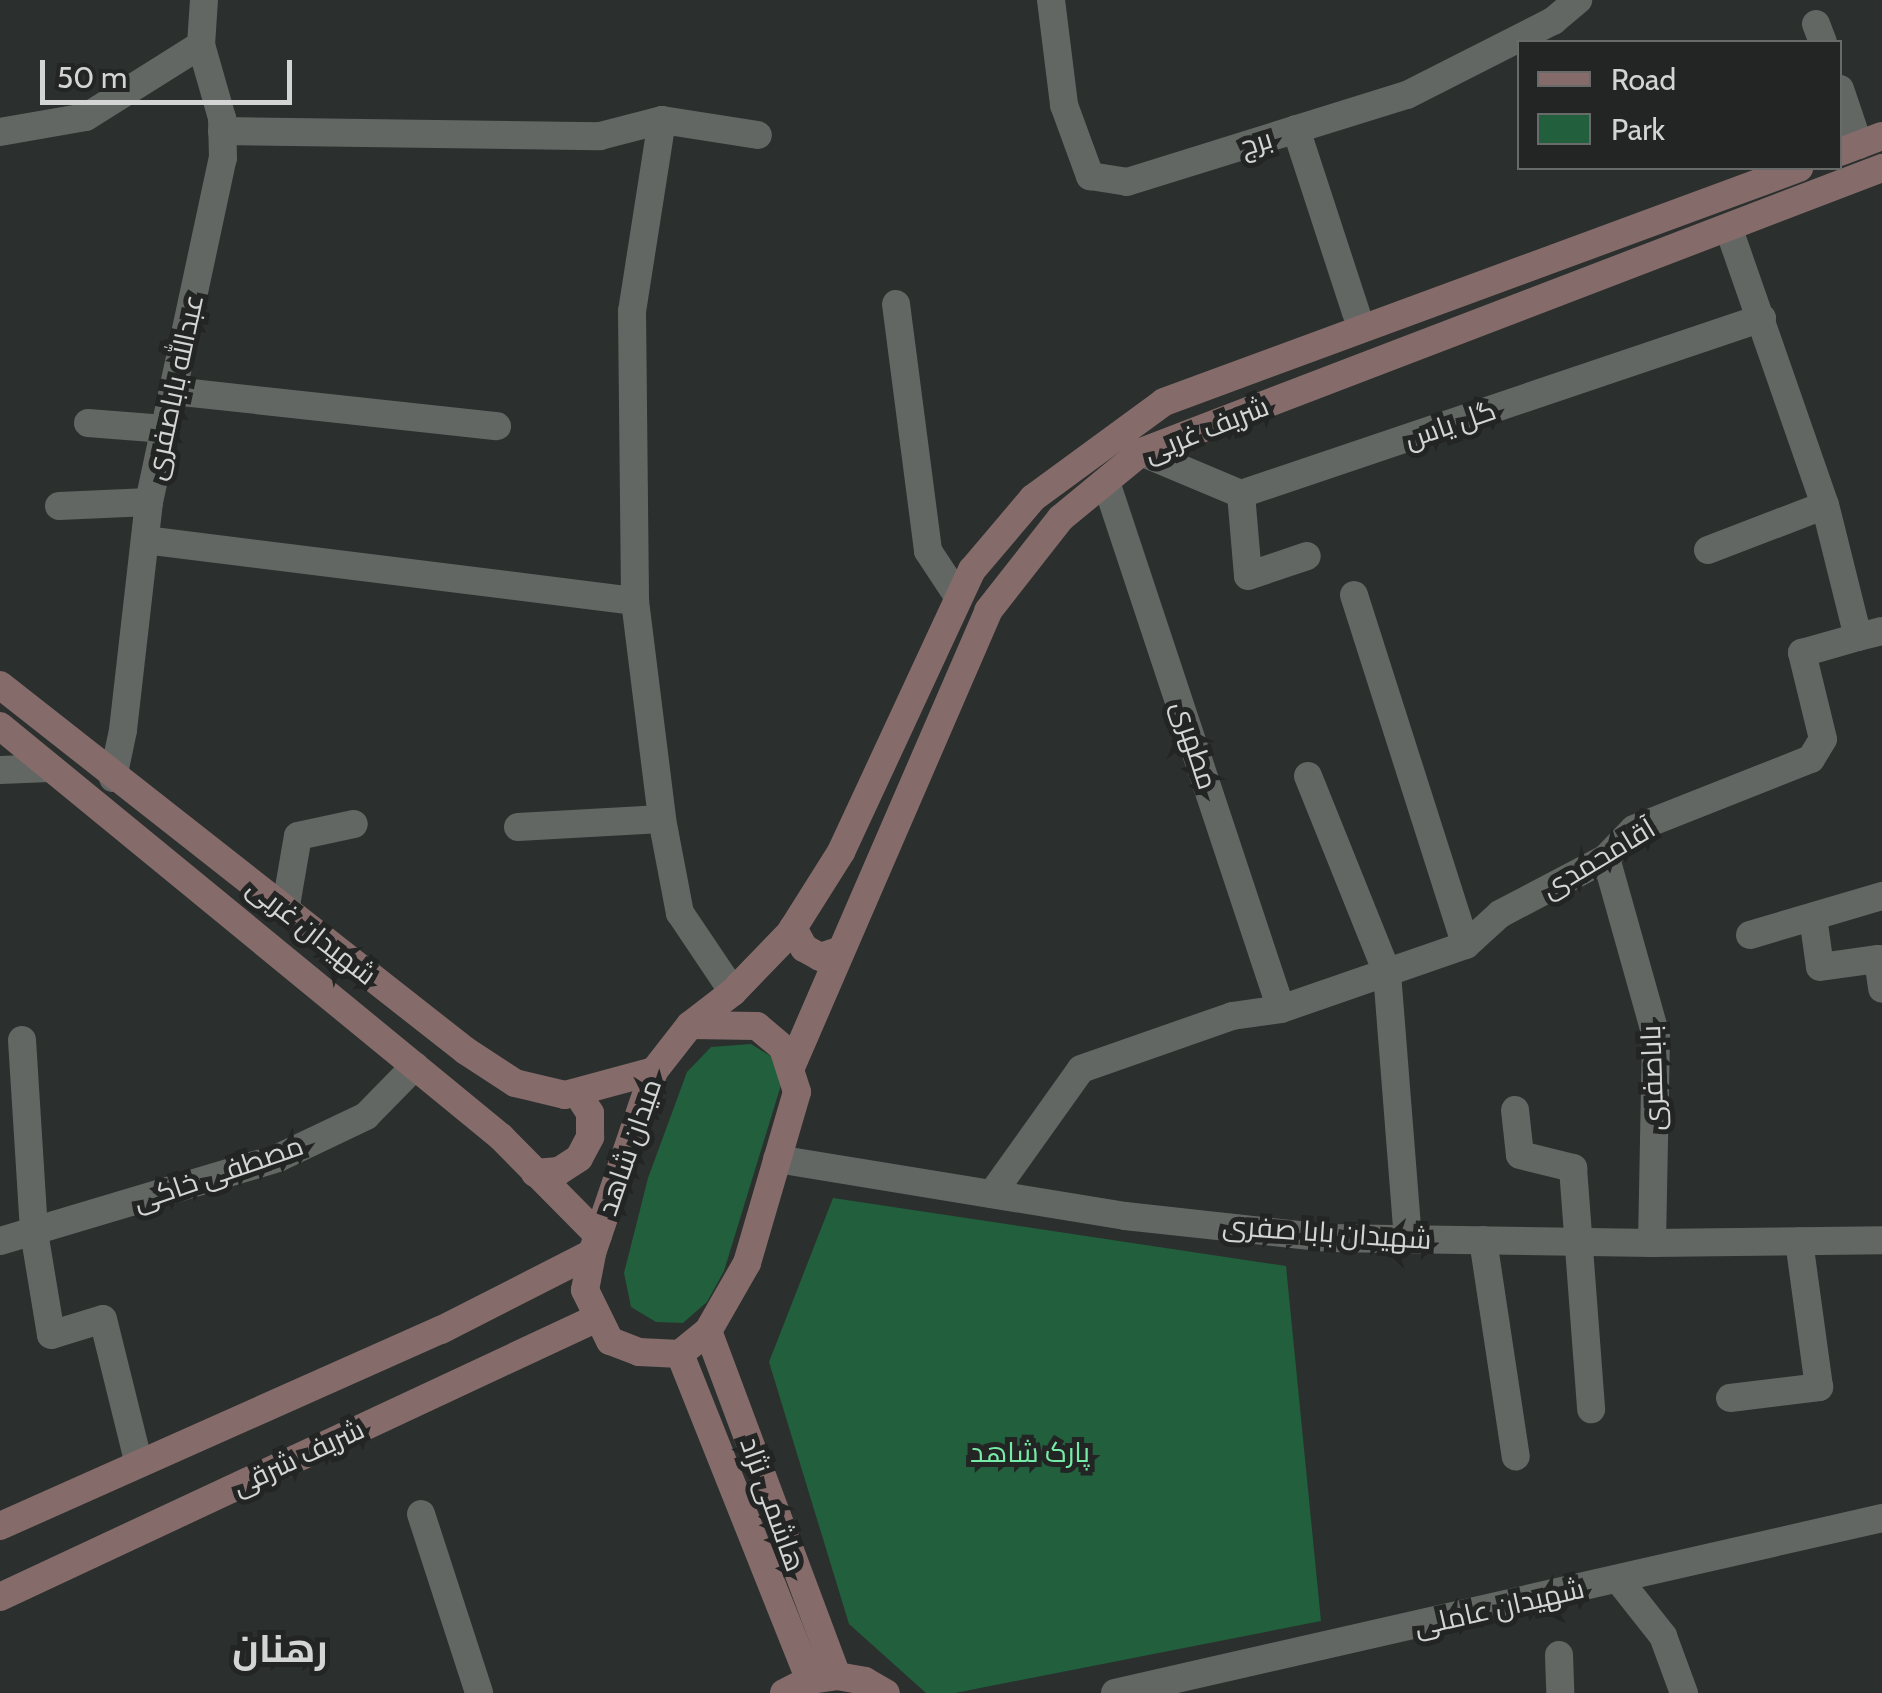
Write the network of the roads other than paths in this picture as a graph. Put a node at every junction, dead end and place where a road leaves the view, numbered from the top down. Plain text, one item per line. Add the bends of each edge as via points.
1 (204, 0) edge
2 (1050, 0) edge
3 (1578, 0) edge
4 (202, 46) junction
5 (1842, 94) edge
6 (662, 120) junction
7 (1296, 129) junction
8 (222, 131) junction
9 (0, 132) edge
10 (758, 135) dead end
11 (1860, 144) edge
12 (1882, 168) edge
13 (1794, 170) edge
14 (1728, 227) junction
15 (896, 304) dead end
16 (1356, 313) dead end
17 (1762, 318) junction
18 (174, 391) junction
19 (88, 423) dead end
20 (497, 426) dead end
21 (165, 429) junction
22 (1141, 452) junction
23 (1106, 482) junction
24 (1241, 494) junction
25 (150, 502) junction
26 (1825, 505) junction
27 (59, 506) dead end
28 (145, 540) junction
29 (1708, 550) dead end
30 (1306, 556) dead end
31 (1354, 595) dead end
32 (959, 598) junction
33 (635, 601) junction
34 (1870, 634) edge
35 (0, 685) edge
36 (0, 726) edge
37 (50, 768) junction
38 (0, 770) edge
39 (1308, 776) dead end
40 (113, 778) junction
41 (662, 820) junction
42 (354, 824) dead end
43 (518, 828) dead end
44 (1606, 858) junction
45 (1882, 896) edge
46 (285, 911) junction
47 (1812, 917) junction
48 (794, 928) junction
49 (1750, 935) dead end
50 (1466, 945) junction
51 (839, 951) junction
52 (1387, 973) junction
53 (1882, 989) edge
54 (733, 992) junction
55 (1281, 1009) junction
56 (690, 1025) junction
57 (22, 1040) dead end
58 (792, 1065) junction
59 (415, 1066) junction
60 (654, 1070) junction
61 (578, 1093) junction
62 (1515, 1110) dead end
63 (777, 1159) junction
64 (535, 1173) junction
65 (992, 1194) junction
66 (34, 1232) junction
67 (1408, 1239) junction
68 (1484, 1240) junction
69 (1882, 1240) edge
70 (0, 1241) edge
71 (1578, 1241) junction
72 (1800, 1242) junction
73 (1652, 1243) junction
74 (595, 1244) junction
75 (597, 1318) junction
76 (708, 1331) junction
77 (680, 1354) junction
78 (1730, 1398) dead end
79 (1592, 1409) dead end
80 (1516, 1458) dead end
81 (139, 1464) junction
82 (421, 1514) dead end
83 (1882, 1518) edge
84 (0, 1526) edge
85 (1618, 1579) junction
86 (0, 1597) edge
87 (1559, 1655) dead end
88 (823, 1678) junction
89 (480, 1693) edge
90 (784, 1693) edge
91 (886, 1693) edge
92 (1115, 1693) edge
93 (1560, 1693) edge
94 (1684, 1693) edge

1 - 4 street, عبدالله باباصفری
2 - 7 street, برج via 1064,106 1090,176 1128,182
3 - 7 street, برج via 1554,21 1408,94
4 - 8 street, عبدالله باباصفری
4 - 9 street via 86,117
5 - 11 street
6 - 8 street via 600,136
6 - 10 street
6 - 33 street via 632,311
7 - 16 street
8 - 18 street, عبدالله باباصفری via 223,158
12 - 14 main road, شریف غربی
13 - 32 main road, شریف غربی via 1164,402 1033,498 972,570
14 - 17 street, آقامحمدی
14 - 22 main road, شریف غربی
15 - 32 street via 928,551
17 - 24 street, گل یاس
17 - 26 street, آقامحمدی
18 - 20 street
18 - 21 street, عبدالله باباصفری
19 - 21 street
21 - 25 street, عبدالله باباصفری
22 - 23 main road, شریف غربی
22 - 24 street
23 - 51 main road, شریف غربی via 1062,518 988,611
23 - 55 street, مطهری
24 - 30 street via 1248,576
25 - 27 street
25 - 28 street, عبدالله باباصفری
26 - 29 street
26 - 34 street, آقامحمدی
28 - 33 street
28 - 40 street, عبدالله باباصفری
31 - 50 street
32 - 48 main road, شریف غربی via 841,852
33 - 41 street
34 - 44 street, آقامحمدی via 1802,653 1823,739 1811,759 1634,830
35 - 40 main road, شهیدان غربی
36 - 37 main road, شهیدان غربی
37 - 38 street
37 - 59 main road, شهیدان غربی
39 - 52 street
40 - 46 main road, شهیدان غربی
41 - 43 street
41 - 54 street via 680,913
42 - 46 street via 298,836
44 - 50 street, آقامحمدی via 1500,914
44 - 73 street, باباصفری via 1656,1036
45 - 47 street
46 - 61 main road, شهیدان غربی via 515,1083
47 - 49 street
47 - 53 street via 1820,966 1878,959
48 - 51 main road via 804,948 820,957
48 - 54 main road, شریف غربی
50 - 52 street, آقامحمدی
51 - 58 main road, شریف غربی
52 - 55 street, آقامحمدی
52 - 67 street
54 - 56 main road, شریف غربی
55 - 65 street, آقامحمدی via 1232,1016 1081,1069
56 - 58 main road via 756,1026
56 - 60 main road, میدان شاهد
57 - 66 street
58 - 63 main road via 797,1092
59 - 64 main road, شهیدان غربی
59 - 66 street, مصطفی خاکی via 366,1116 278,1158
60 - 61 main road, شهیدان غربی
60 - 74 main road, میدان شاهد
61 - 64 main road via 590,1114 590,1137 579,1158 559,1171
62 - 71 street via 1520,1154 1573,1168
63 - 65 street, شهیدان بابا صفری
63 - 76 main road via 747,1263
64 - 74 main road, شهیدان غربی
65 - 67 street, شهیدان بابا صفری via 1125,1216
66 - 70 street, مصطفی خاکی
66 - 81 street via 51,1335 103,1319
67 - 68 street, شهیدان بابا صفری
68 - 71 street, شهیدان بابا صفری
68 - 80 street
69 - 72 street, شهیدان بابا صفری
71 - 73 street, شهیدان بابا صفری
71 - 79 street
72 - 73 street, شهیدان بابا صفری
72 - 78 street via 1819,1387
74 - 75 main road, میدان شاهد via 585,1290
74 - 81 main road, شریف شرقی via 441,1330
75 - 77 main road via 610,1341 639,1352
75 - 86 main road, شریف شرقی
76 - 77 main road
76 - 88 main road, هاشمی نژاد
77 - 88 main road, هاشمی نژاد
81 - 84 main road, شریف شرقی
82 - 89 street
83 - 85 street, شهیدان عاملی
85 - 92 street, شهیدان عاملی
85 - 94 street via 1663,1636
87 - 93 street
88 - 90 main road
88 - 91 main road via 866,1681

